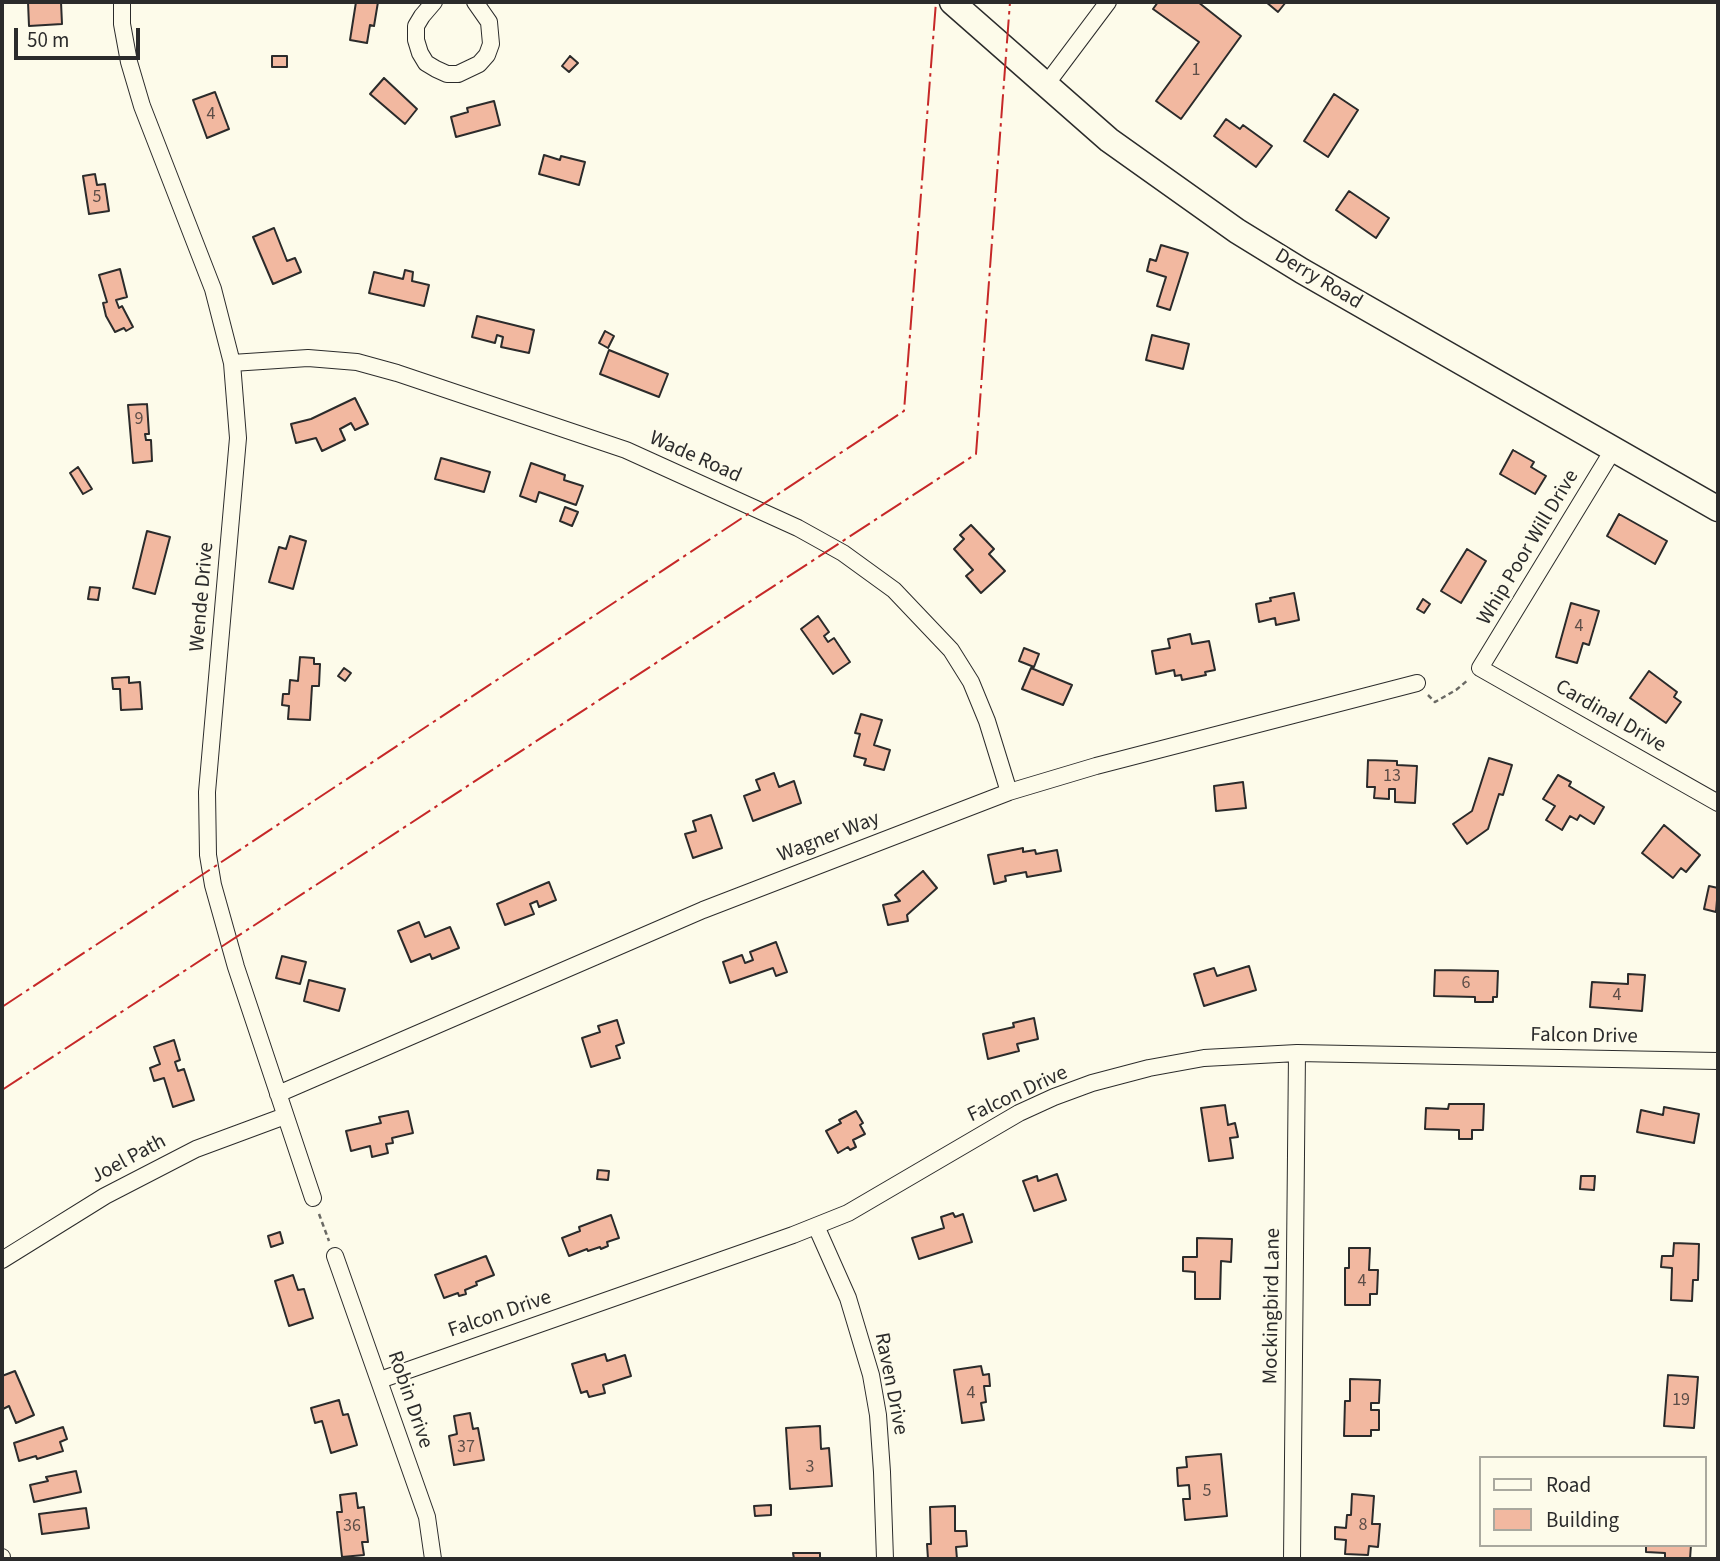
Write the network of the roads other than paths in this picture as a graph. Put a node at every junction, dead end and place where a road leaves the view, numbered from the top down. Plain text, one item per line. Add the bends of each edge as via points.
1 (122, 2) edge
2 (434, 2) edge
3 (475, 2) edge
4 (951, 2) edge
5 (1108, 2) edge
6 (1045, 86) junction
7 (232, 363) junction
8 (1613, 450) junction
9 (1718, 509) edge
10 (1480, 668) joint
11 (1417, 683) road end
12 (1009, 792) junction
13 (1718, 803) edge
14 (1297, 1053) junction
15 (1718, 1061) edge
16 (278, 1094) junction
17 (285, 1116) junction
18 (313, 1198) road end
19 (816, 1226) junction
20 (335, 1256) road end
21 (2, 1260) edge
22 (380, 1380) junction
23 (433, 1559) edge
24 (885, 1559) edge
25 (1292, 1559) edge

1 - 7 street, Wende Drive via 129,62 142,106 213,289
2 - 3 street via 416,26 420,52 436,69 458,74 479,64 491,44 489,22
4 - 6 main road, Derry Road
5 - 6 street
6 - 8 main road, Derry Road via 1109,140 1237,231
7 - 12 street, Wade Road via 308,358 357,362 397,373 626,450 844,553 894,590 951,650 971,682
7 - 16 street, Wende Drive via 239,438 207,792 208,855 212,885
8 - 9 main road, Derry Road
8 - 10 street, Whip Poor Will Drive
10 - 13 street, Cardinal Drive
11 - 12 street, Wagner Way
12 - 16 street, Wagner Way via 678,920
14 - 15 street, Falcon Drive
14 - 19 street, Falcon Drive via 1203,1058 1092,1083 1019,1113 884,1194
14 - 25 street, Mockingbird Lane
16 - 17 street, Wende Drive
17 - 18 street, Wende Drive
17 - 21 street, Joel Path via 196,1149 105,1196
19 - 22 street, Falcon Drive
19 - 24 street, Raven Drive via 848,1298 871,1375
20 - 22 street, Robin Drive
22 - 23 street, Robin Drive via 427,1517

